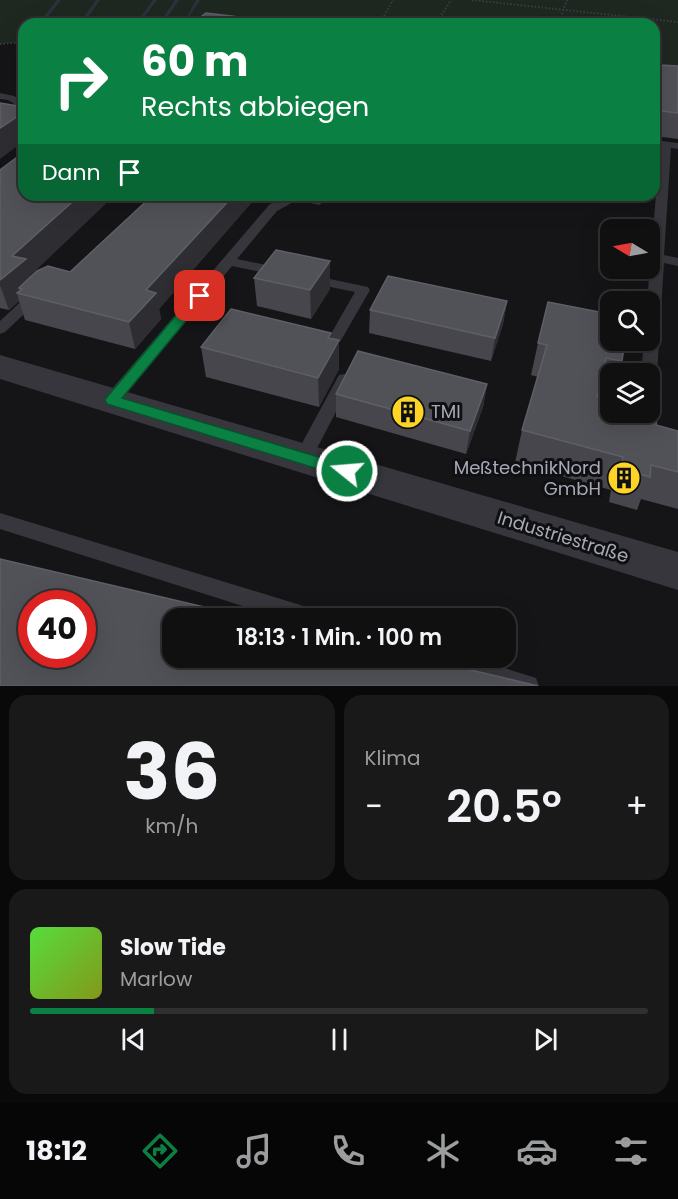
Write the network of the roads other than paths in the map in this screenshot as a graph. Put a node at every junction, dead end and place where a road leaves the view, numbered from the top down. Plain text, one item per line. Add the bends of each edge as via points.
1 (0, 96) edge
2 (18, 102) edge
3 (666, 144) edge
4 (284, 201) edge
5 (660, 230) edge
6 (660, 258) edge
7 (229, 261) junction
8 (678, 262) edge
9 (656, 279) edge
10 (48, 288) edge
11 (0, 329) edge
12 (335, 339) edge
13 (354, 362) edge
14 (650, 363) edge
15 (0, 367) edge
16 (112, 400) junction
17 (303, 458) junction
18 (0, 521) edge
19 (678, 571) edge
20 (278, 608) edge
21 (470, 668) edge
22 (528, 686) edge

1 - 2 lane
3 - 5 lane
4 - 7 lane via 273,208
6 - 8 lane
7 - 12 lane via 363,290
7 - 16 lane
9 - 14 lane
10 - 11 lane
13 - 17 lane
15 - 16 street, Industriestraße
16 - 17 street, Industriestraße
17 - 19 street, Industriestraße
18 - 20 lane
21 - 22 lane

